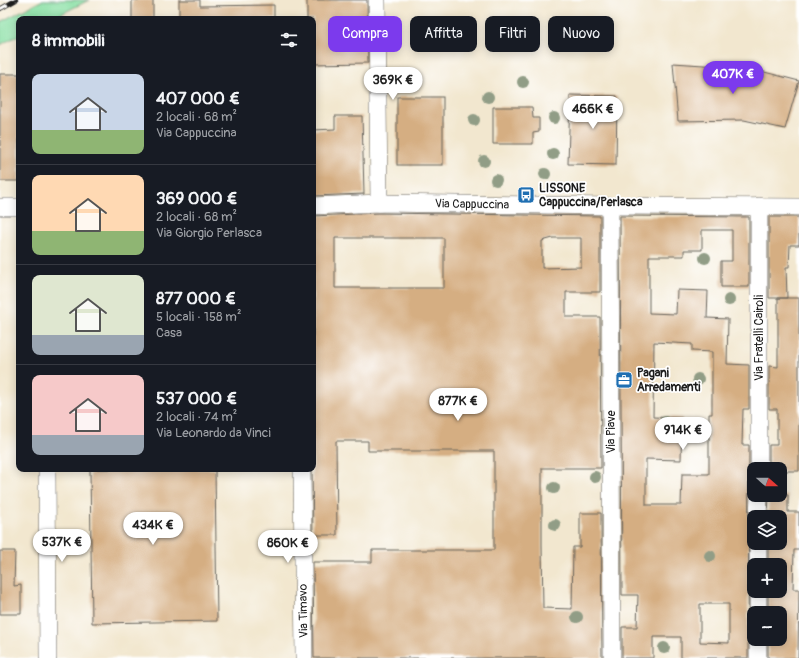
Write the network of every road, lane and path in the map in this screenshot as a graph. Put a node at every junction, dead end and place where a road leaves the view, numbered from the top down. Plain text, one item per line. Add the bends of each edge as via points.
1 (378, 0) edge
2 (379, 203) junction
3 (316, 206) edge
4 (610, 206) junction
5 (759, 206) junction
6 (0, 207) edge
7 (16, 207) edge
8 (799, 207) edge
9 (759, 462) edge
10 (47, 472) edge
11 (302, 472) edge
12 (758, 646) edge
13 (48, 658) edge
14 (304, 658) edge
15 (612, 658) edge
16 (758, 658) edge

1 - 2 street
2 - 3 street, Via Cappuccina
2 - 4 street, Via Cappuccina
4 - 5 street, Via Cappuccina
4 - 15 street, Via Piave
5 - 8 street, Via Cappuccina
5 - 9 street, Via Fratelli Cairoli
6 - 7 street
10 - 13 street
11 - 14 street, Via Timavo
12 - 16 street

